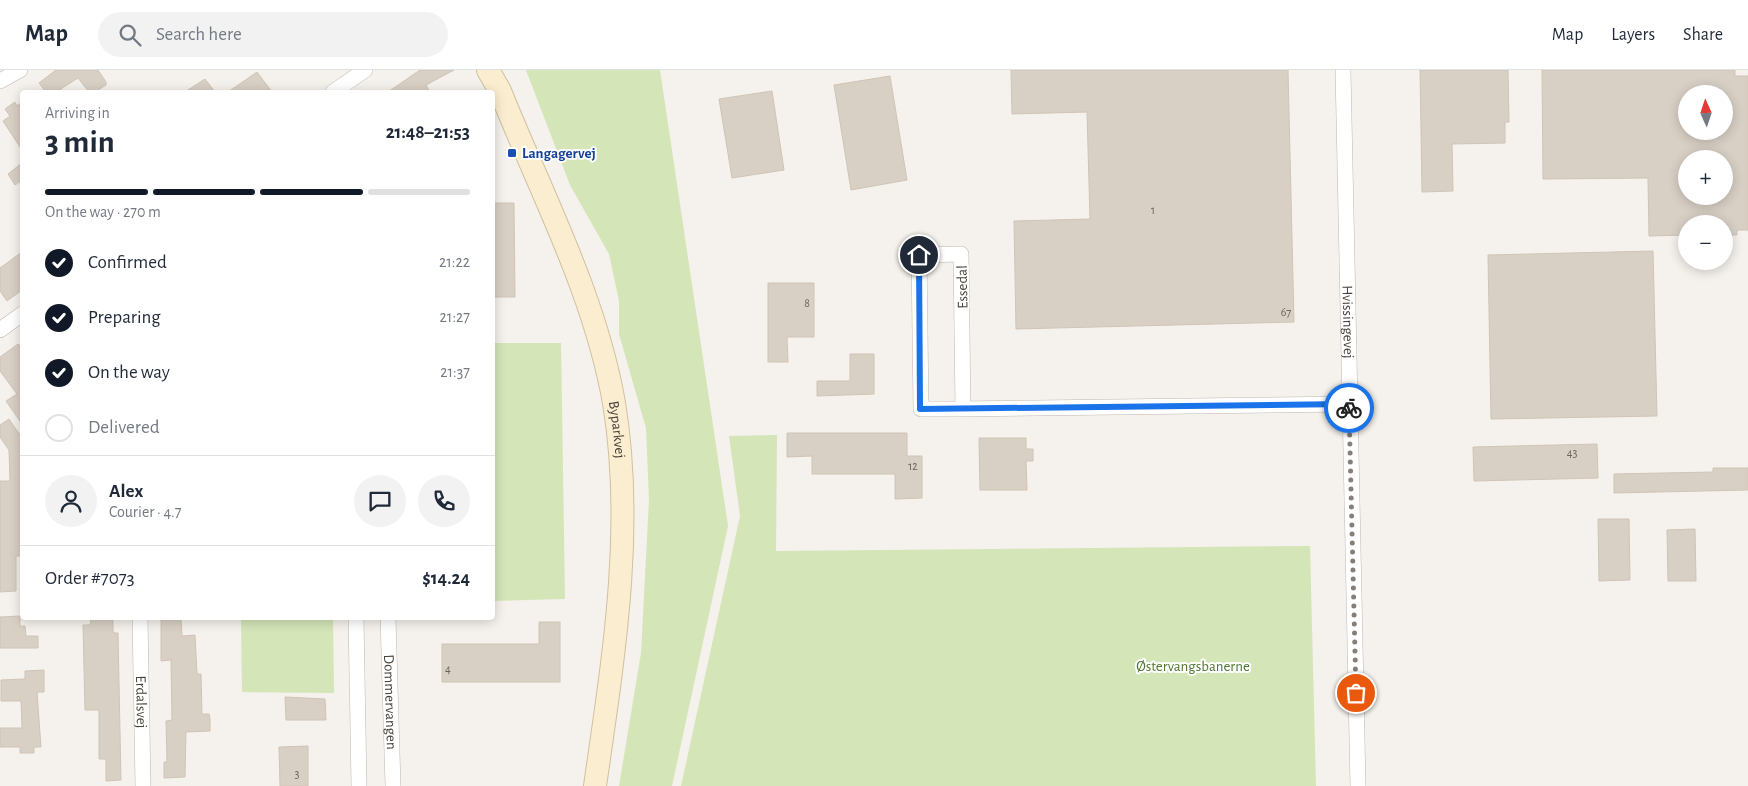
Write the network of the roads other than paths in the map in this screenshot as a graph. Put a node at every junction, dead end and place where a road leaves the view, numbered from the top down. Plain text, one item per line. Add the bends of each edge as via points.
1 (20, 70) edge
2 (365, 70) edge
3 (488, 70) edge
4 (1342, 70) edge
5 (0, 81) edge
6 (498, 81) edge
7 (337, 90) edge
8 (20, 315) edge
9 (0, 330) edge
10 (1348, 404) junction
11 (963, 409) junction
12 (140, 620) edge
13 (356, 620) edge
14 (388, 620) edge
15 (143, 786) edge
16 (359, 786) edge
17 (393, 786) edge
18 (595, 786) edge
19 (1358, 786) edge

1 - 5 street
2 - 7 street
3 - 6 street, Byparkvej
4 - 10 street, Hvissingevej
6 - 18 street, Byparkvej via 590,311 614,401 623,503 617,624
8 - 9 street
10 - 11 street, Essedal
10 - 19 street, Hvissingevej
11 - 11 street, Essedal via 920,409 919,255 961,254
12 - 15 street, Erdalsvej
13 - 16 street
14 - 17 street, Dommervangen

